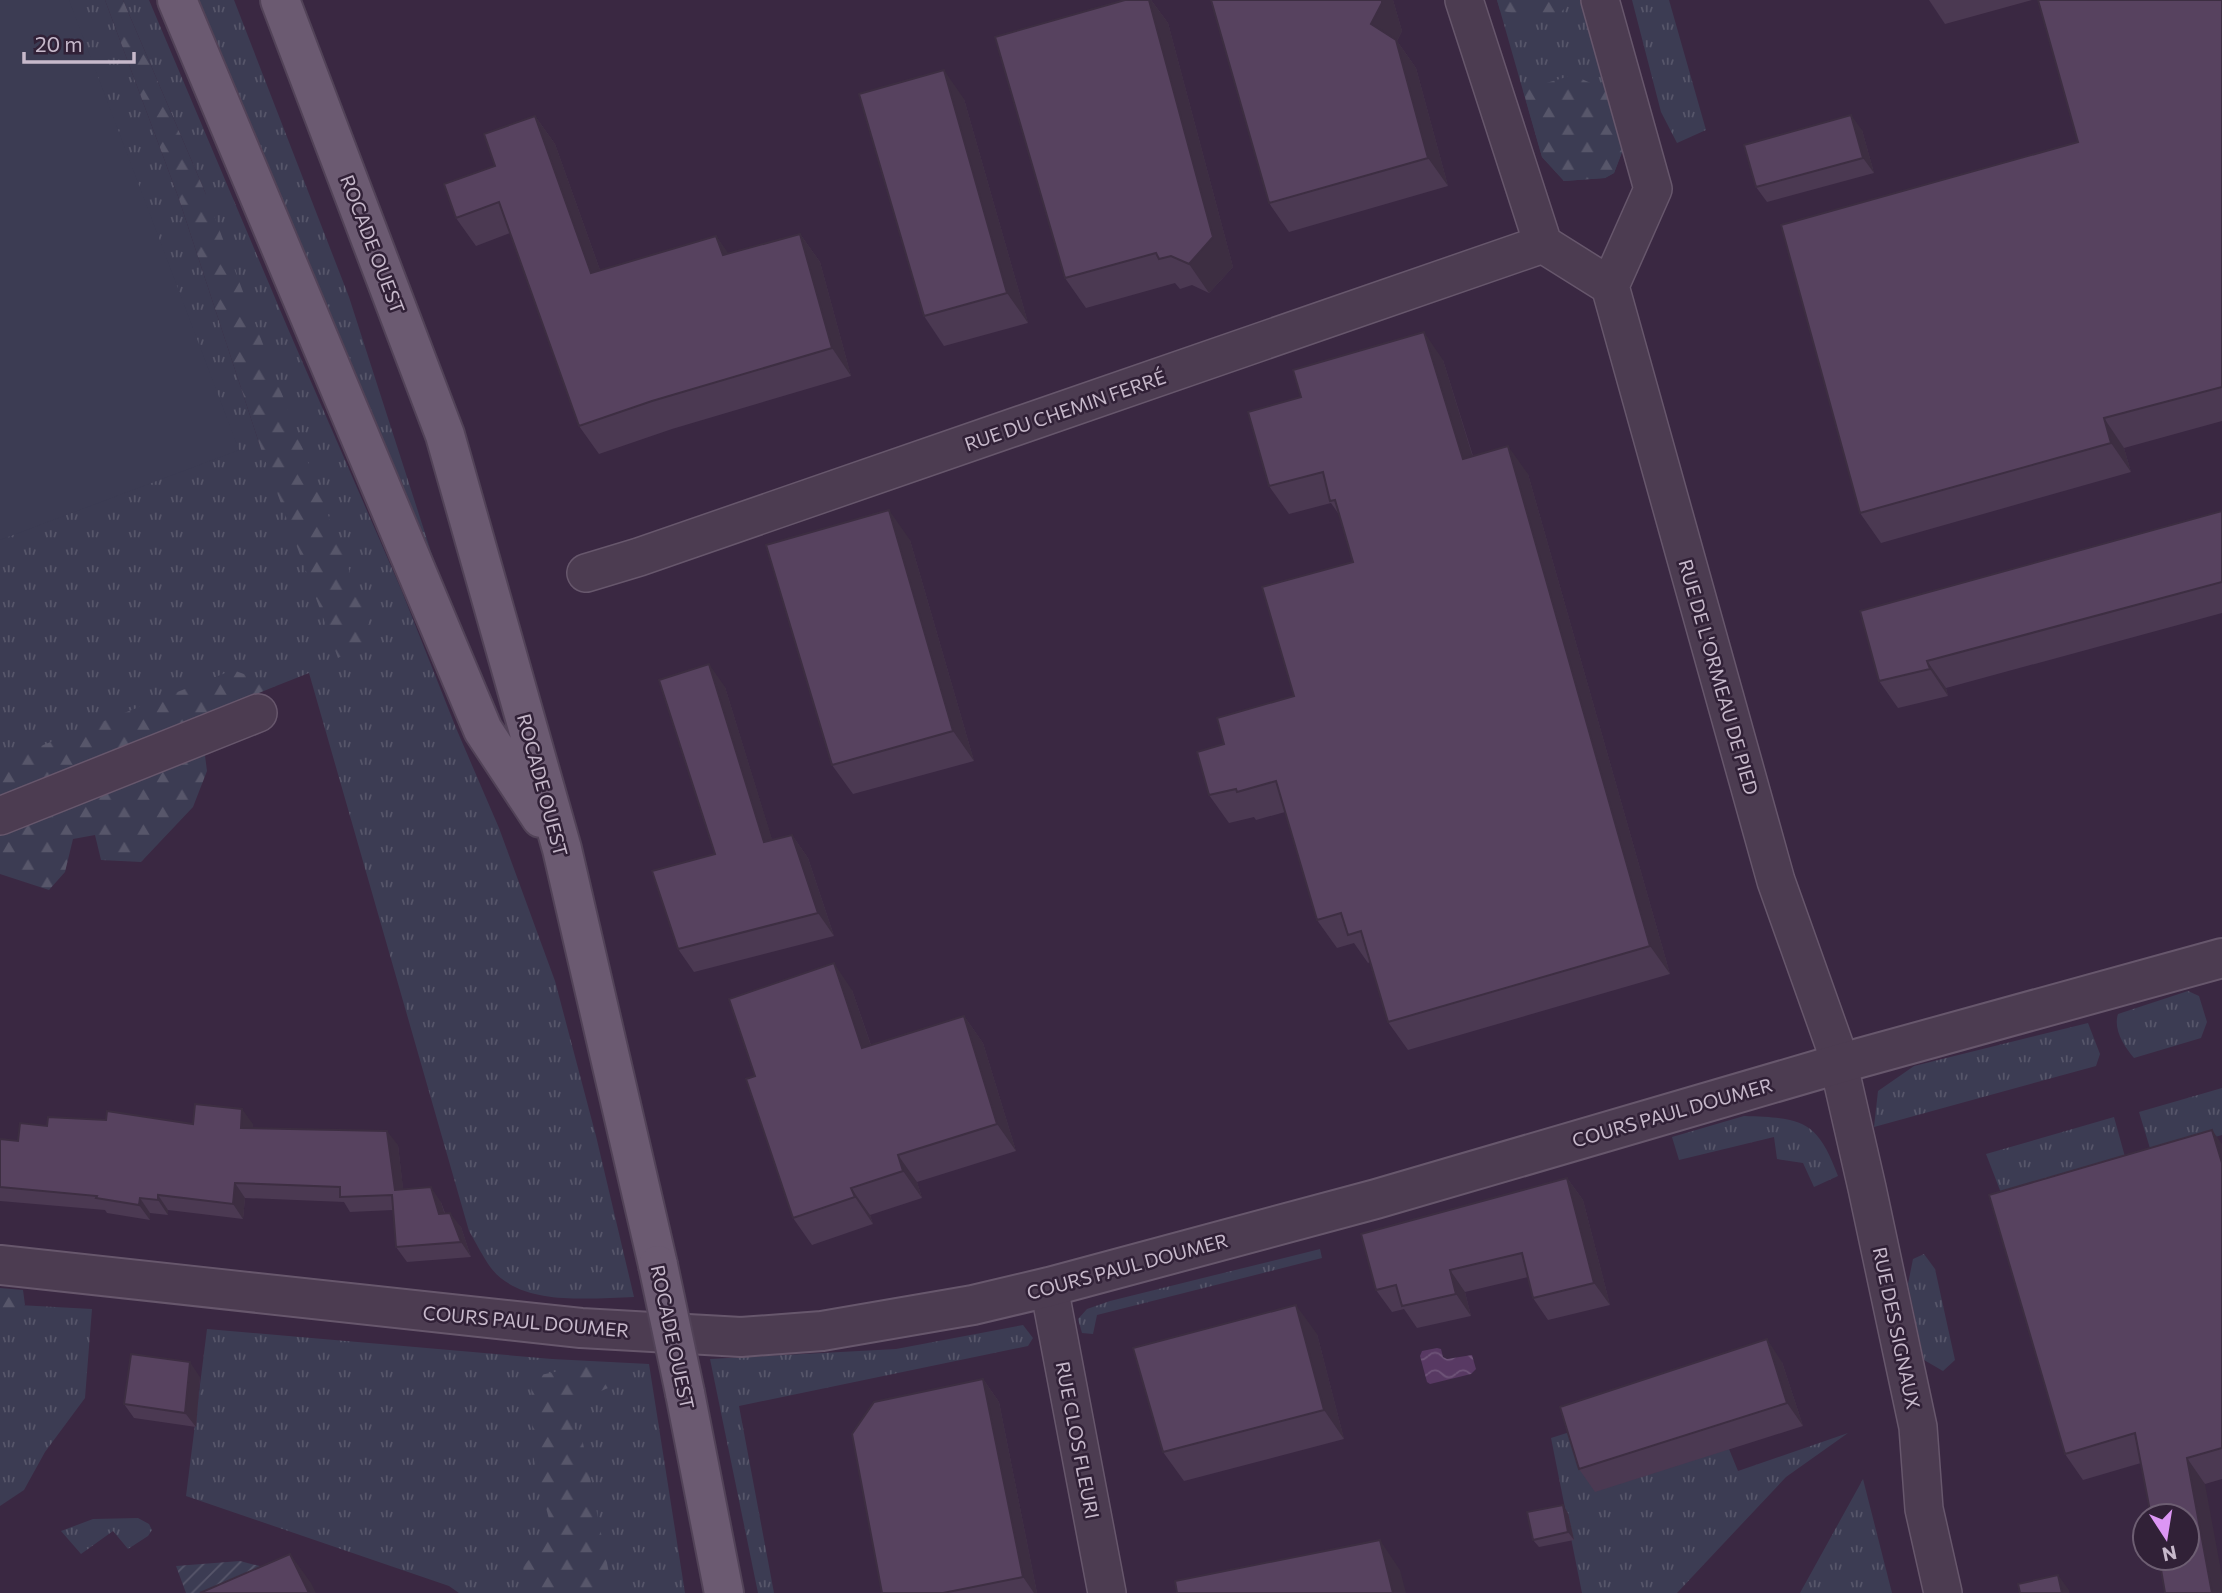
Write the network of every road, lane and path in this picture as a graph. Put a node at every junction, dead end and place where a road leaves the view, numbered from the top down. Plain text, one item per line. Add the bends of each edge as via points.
1 (177, 0) edge
2 (280, 0) edge
3 (1464, 0) edge
4 (1600, 0) edge
5 (1543, 244) junction
6 (1610, 286) junction
7 (586, 573) dead end
8 (258, 713) dead end
9 (0, 816) edge
10 (562, 849) junction
11 (2222, 958) edge
12 (1838, 1064) junction
13 (0, 1265) edge
14 (1049, 1287) junction
15 (724, 1593) edge
16 (1107, 1593) edge
17 (1943, 1593) edge

1 - 10 main road via 483,730
2 - 10 main road, ROCADE OUEST via 446,435
3 - 5 street
4 - 6 street via 1653,189
5 - 6 street
5 - 7 street, RUE DU CHEMIN FERRÉ
6 - 12 street, RUE DE L'ORMEAU DE PIED via 1776,881
8 - 9 street
10 - 15 main road, ROCADE OUEST, bridge via 658,1265
11 - 12 street, COURS PAUL DOUMER
12 - 14 street, COURS PAUL DOUMER via 1376,1199
12 - 17 street, RUE DES SIGNAUX via 1918,1427 1924,1508
13 - 14 street, COURS PAUL DOUMER via 581,1328 741,1337 893,1321
14 - 16 street, RUE CLOS FLEURI

